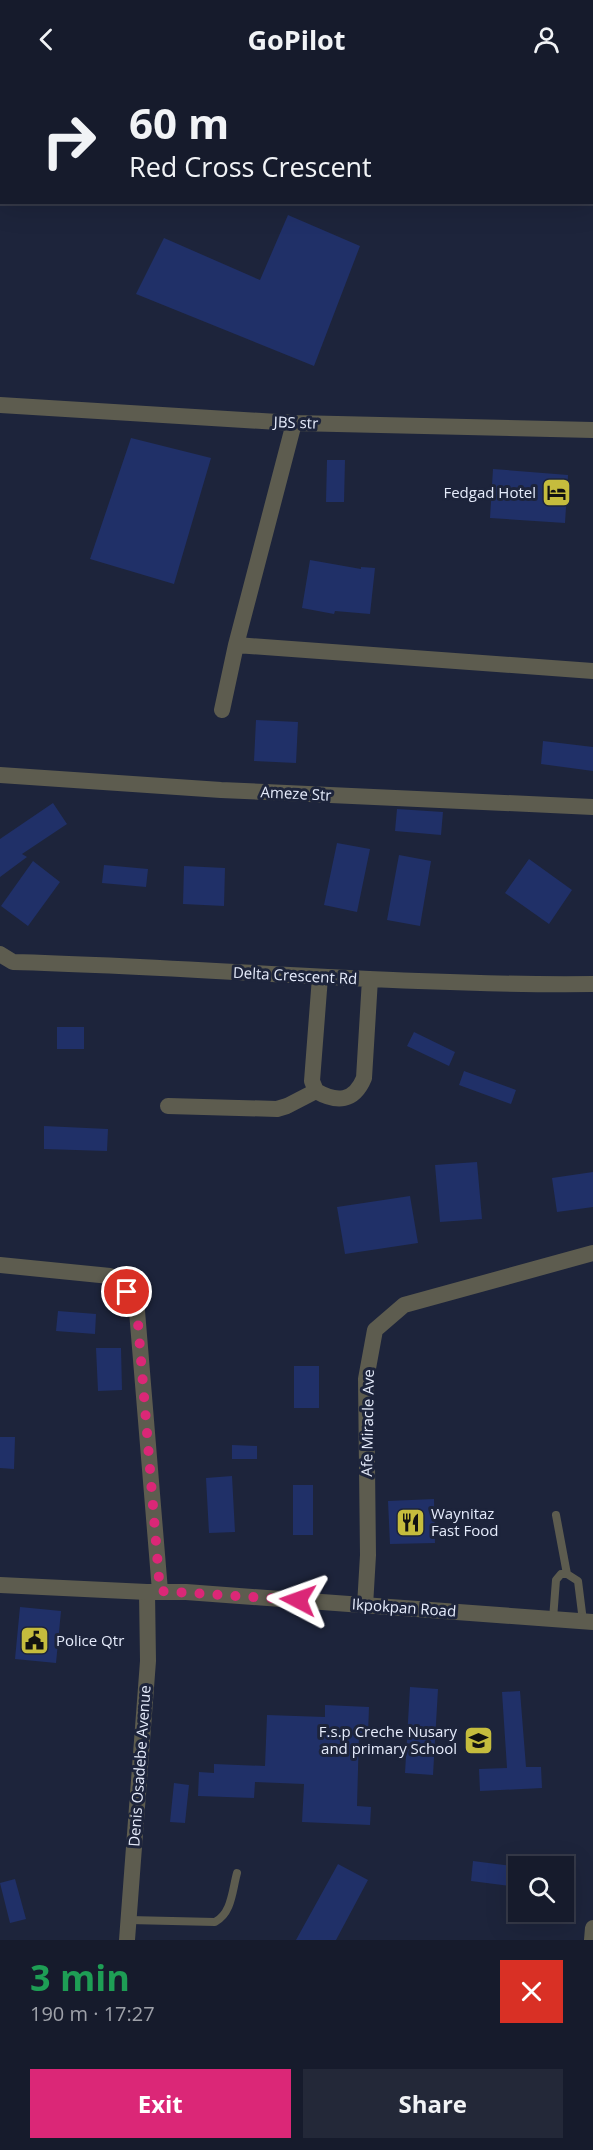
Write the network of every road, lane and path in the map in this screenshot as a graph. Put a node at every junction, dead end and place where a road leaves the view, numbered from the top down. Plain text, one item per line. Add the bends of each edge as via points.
1 (0, 405) edge
2 (294, 423) junction
3 (593, 430) edge
4 (236, 645) junction
5 (593, 671) edge
6 (222, 710) dead end
7 (0, 775) edge
8 (593, 807) edge
9 (0, 954) edge
10 (320, 977) junction
11 (370, 979) junction
12 (593, 984) edge
13 (314, 1086) junction
14 (168, 1106) dead end
15 (593, 1253) edge
16 (0, 1265) edge
17 (556, 1515) dead end
18 (567, 1574) junction
19 (0, 1585) edge
20 (154, 1592) junction
21 (365, 1606) junction
22 (553, 1619) junction
23 (588, 1622) edge
24 (237, 1873) dead end
25 (129, 1920) junction
26 (593, 1928) edge
27 (127, 1940) edge
28 (592, 1940) edge

1 - 2 street, JBS str
2 - 3 street, JBS str
2 - 4 street
4 - 5 street
4 - 6 street
7 - 8 street, Ameze Str via 220,790
9 - 10 street, Delta Crescent Rd via 12,962
10 - 11 street, Delta Crescent Rd
10 - 13 street
11 - 12 street, Delta Crescent Rd
11 - 13 street via 360,1089 354,1095 335,1098 326,1097
13 - 14 street via 287,1106 276,1109
15 - 21 street, Afe Miracle Ave via 404,1305 375,1330 366,1379
16 - 20 street, Denis Osadebe Avenue via 110,1276 127,1292 137,1311
17 - 18 lane
18 - 22 lane via 556,1580
18 - 23 lane via 578,1581
19 - 20 street, Ikpokpan Road
20 - 21 street, Ikpokpan Road
20 - 25 street, Denis Osadebe Avenue
21 - 22 street, Ikpokpan Road
22 - 23 street, Ikpokpan Road
24 - 25 lane via 227,1912 215,1922
25 - 27 street, Denis Osadebe Avenue
26 - 28 street

